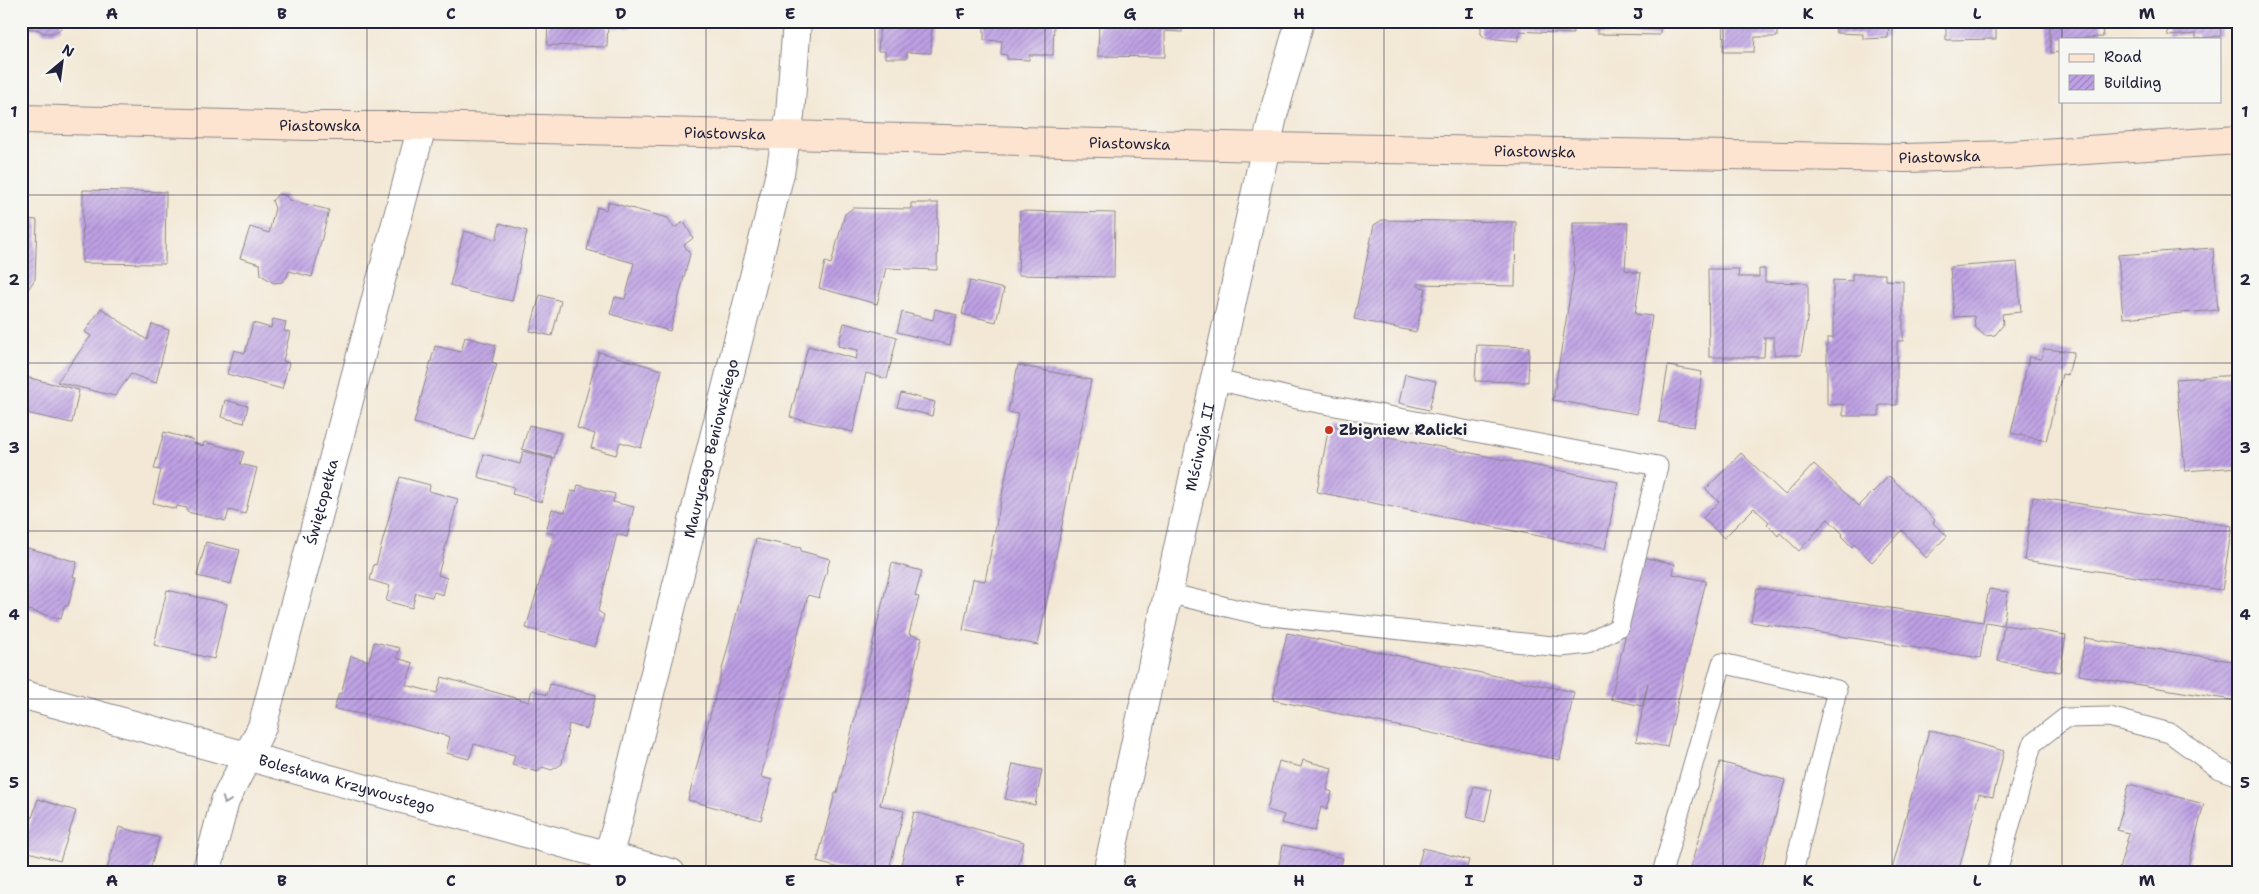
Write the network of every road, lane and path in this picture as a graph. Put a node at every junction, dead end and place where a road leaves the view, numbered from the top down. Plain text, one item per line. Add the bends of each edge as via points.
1 (797, 21) edge
2 (1300, 21) edge
3 (21, 119) edge
4 (422, 126) junction
5 (787, 136) junction
6 (2238, 140) edge
7 (1266, 147) junction
8 (1213, 379) junction
9 (1167, 593) junction
10 (21, 694) edge
11 (247, 757) junction
12 (2238, 776) edge
13 (606, 864) edge
14 (206, 873) edge
15 (671, 873) edge
16 (1107, 873) edge
17 (1662, 873) edge
18 (1793, 873) edge
19 (1997, 873) edge

1 - 5 street, Maurycego Beniowskiego
2 - 7 street, Mściwoja II
3 - 4 street, Piastowska
4 - 5 street, Piastowska
4 - 11 street, Świętopełka via 262,727
5 - 7 street, Piastowska
5 - 13 street, Maurycego Beniowskiego
6 - 7 street, Piastowska via 2012,155 1905,158
7 - 8 street, Mściwoja II
8 - 9 street, Mściwoja II
8 - 9 lane via 1297,399 1658,466 1619,627 1588,644 1561,646 1261,615
9 - 16 street, Mściwoja II
10 - 11 street, Bolesława Krzywoustego
11 - 13 street, Bolesława Krzywoustego
11 -> 14 street, Świętopełka via 225,801
12 - 19 lane via 2219,769 2170,733 2109,716 2065,718 2032,744
13 - 15 street, Bolesława Krzywoustego
17 - 18 lane via 1722,663 1837,690

